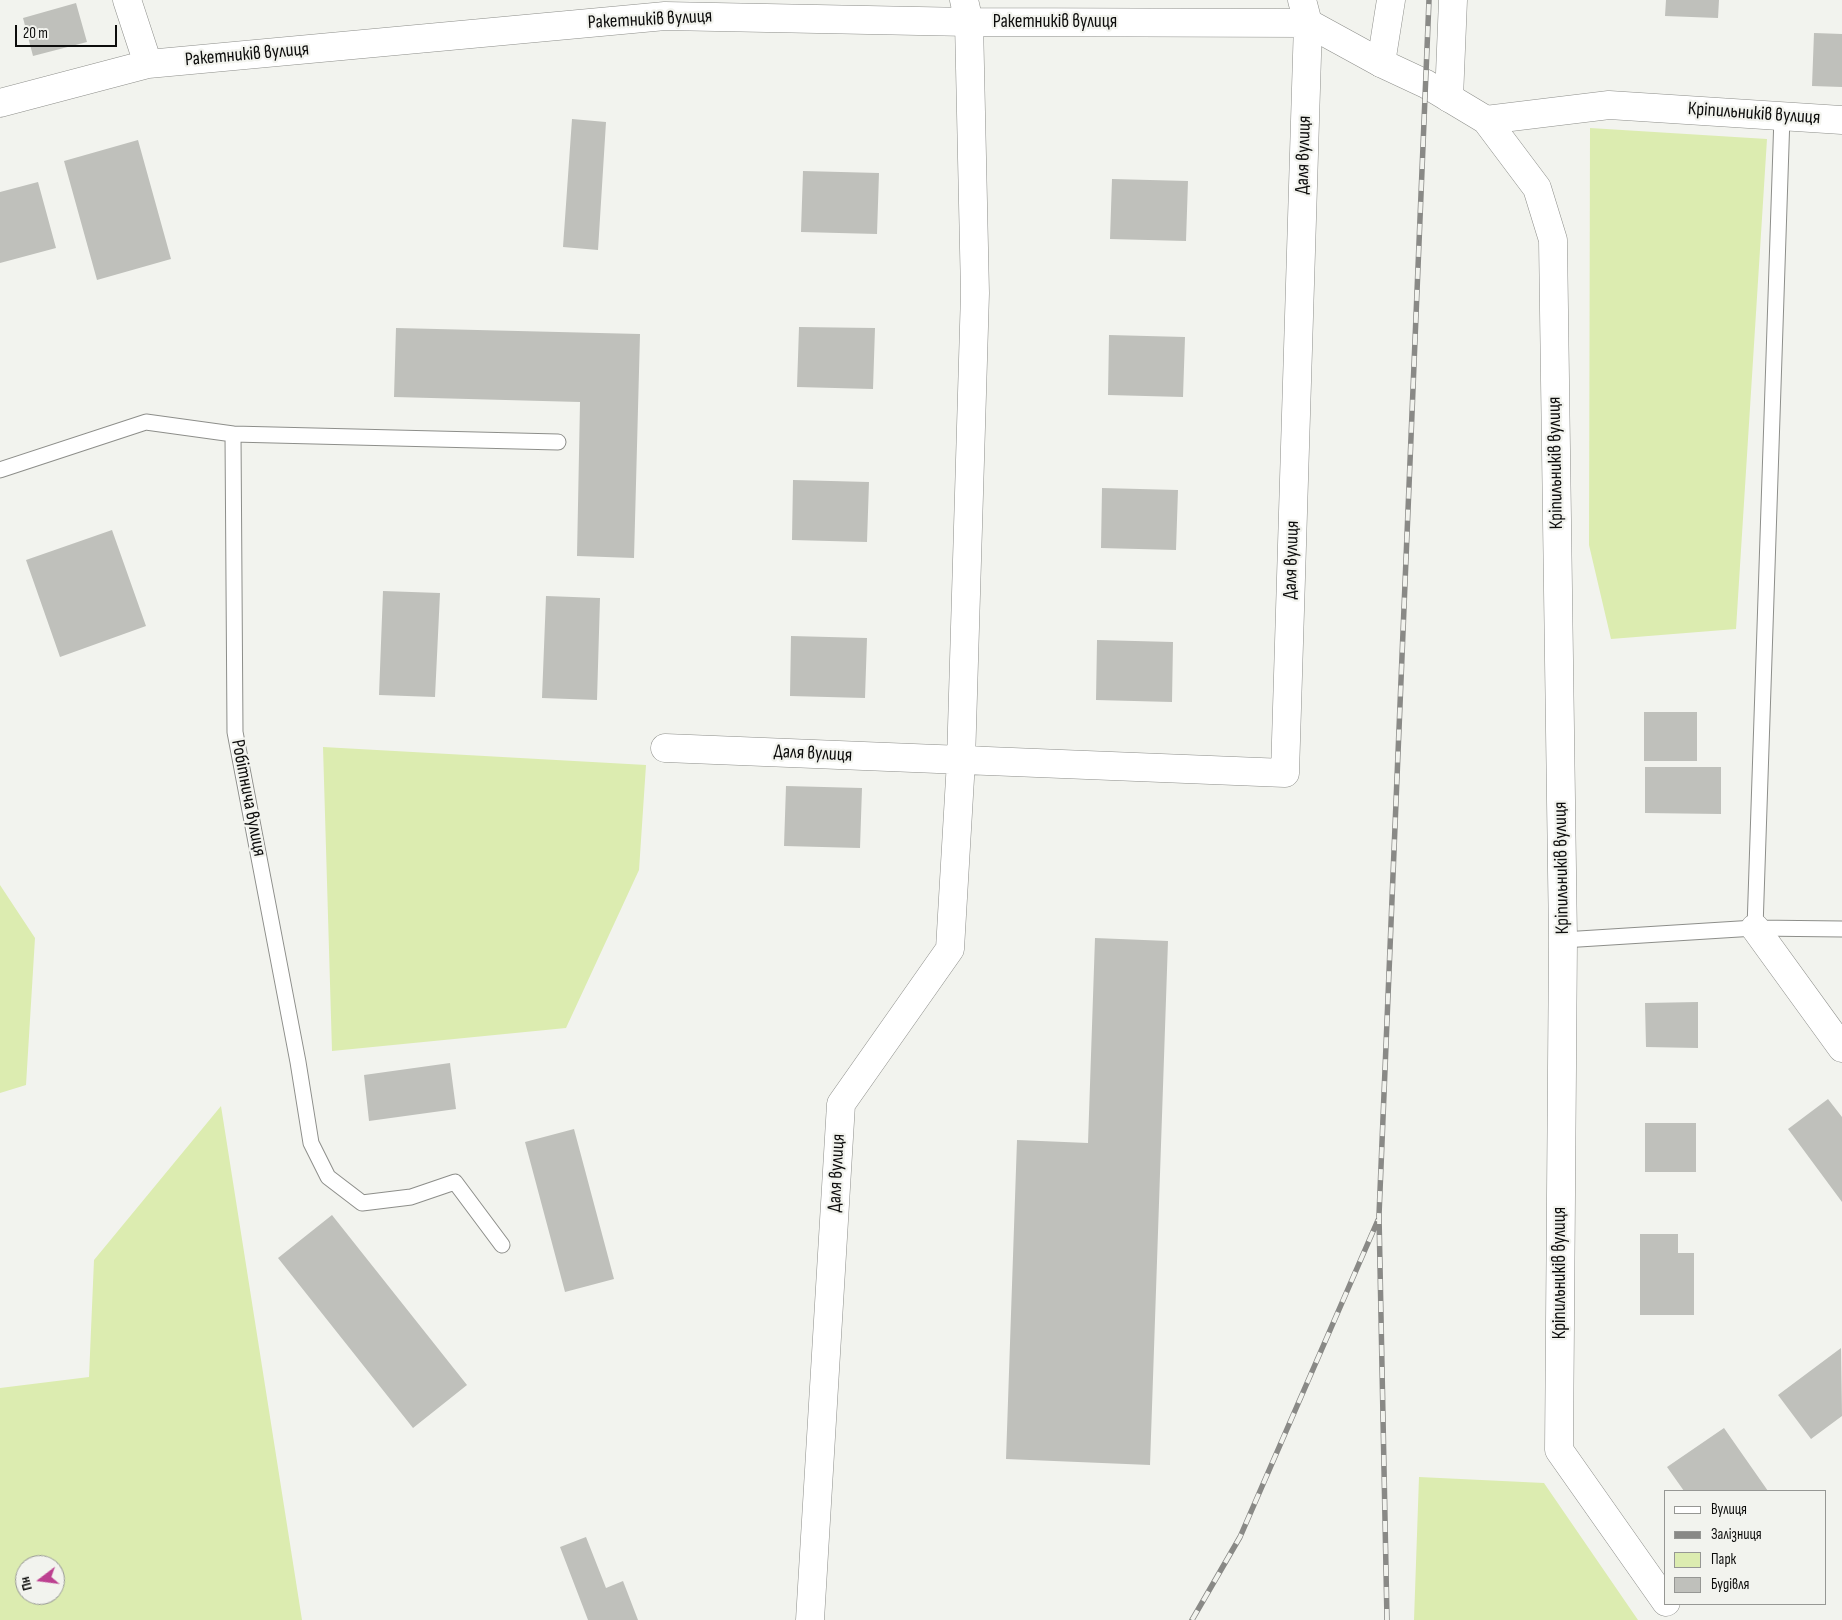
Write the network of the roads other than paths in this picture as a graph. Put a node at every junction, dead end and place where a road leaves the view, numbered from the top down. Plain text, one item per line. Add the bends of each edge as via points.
1 (127, 0) edge
2 (1391, 0) edge
3 (1453, 0) edge
4 (662, 8) edge
5 (966, 11) edge
6 (1305, 11) edge
7 (1381, 63) junction
8 (148, 64) junction
9 (1449, 98) junction
10 (0, 103) edge
11 (1782, 116) junction
12 (1486, 120) junction
13 (1842, 120) edge
14 (233, 434) junction
15 (558, 442) dead end
16 (0, 470) edge
17 (665, 748) dead end
18 (961, 761) junction
19 (1755, 928) junction
20 (1842, 929) edge
21 (1563, 940) junction
22 (1842, 1048) edge
23 (502, 1245) dead end
24 (1664, 1600) edge
25 (1668, 1605) edge
26 (810, 1620) edge
27 (1679, 1620) edge

1 - 8 street
2 - 7 street
3 - 9 street
4 - 5 street, Ракетників вулиця
4 - 8 street, Ракетників вулиця
5 - 6 street, Ракетників вулиця
5 - 18 street, Даля вулиця via 975,293
6 - 7 street, Кріпильників вулиця
6 - 18 street, Даля вулиця via 1285,773
7 - 9 street, Кріпильників вулиця
8 - 10 street, Ракетників вулиця
9 - 12 street, Кріпильників вулиця
11 - 12 street, Кріпильників вулиця via 1609,105
11 - 13 street, Кріпильників вулиця
11 - 19 lane
12 - 21 street, Кріпильників вулиця via 1537,188 1553,240
14 - 15 lane
14 - 16 lane via 146,422
14 - 23 lane, Робітнича вулиця via 235,732 311,1143 328,1177 362,1203 411,1196 455,1182
17 - 18 street, Даля вулиця
18 - 26 street, Даля вулиця via 950,950 841,1104
19 - 20 lane
19 - 21 lane
19 - 22 street
21 - 24 street, Кріпильників вулиця via 1559,1450
25 - 27 street, Кріпильників вулиця

